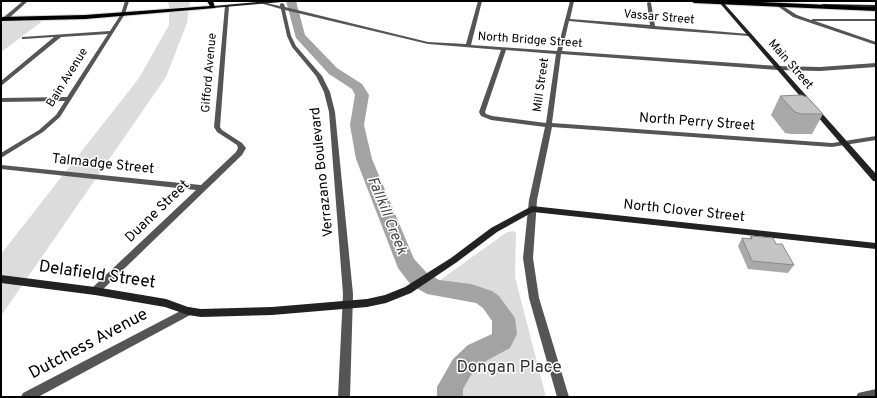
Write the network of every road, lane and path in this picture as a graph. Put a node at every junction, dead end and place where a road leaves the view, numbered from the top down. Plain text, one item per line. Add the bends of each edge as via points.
1 (26, 1) edge
2 (127, 1) edge
3 (480, 1) edge
4 (572, 1) edge
5 (694, 1) edge
6 (720, 1) edge
7 (282, 3) edge
8 (649, 3) dead end
9 (212, 4) edge
10 (777, 4) junction
11 (810, 5) junction
12 (226, 6) junction
13 (876, 6) edge
14 (876, 10) edge
15 (123, 14) junction
16 (4, 19) edge
17 (568, 20) junction
18 (806, 20) junction
19 (876, 20) edge
20 (653, 28) junction
21 (111, 32) junction
22 (749, 35) junction
23 (59, 36) junction
24 (24, 38) dead end
25 (876, 44) edge
26 (468, 46) junction
27 (504, 49) junction
28 (559, 53) junction
29 (876, 65) edge
30 (778, 68) junction
31 (1, 84) edge
32 (67, 99) junction
33 (1, 100) edge
34 (549, 125) junction
35 (876, 138) edge
36 (844, 143) junction
37 (239, 152) joint
38 (1, 156) edge
39 (1, 167) edge
40 (876, 179) edge
41 (203, 188) junction
42 (532, 209) junction
43 (876, 246) edge
44 (1, 279) edge
45 (95, 291) junction
46 (348, 305) junction
47 (188, 311) junction
48 (876, 394) edge
49 (27, 397) edge
50 (344, 397) edge
51 (563, 397) edge
52 (862, 397) edge

1 - 16 street
2 - 15 street, Bain Avenue
3 - 26 street
4 - 17 street, Mill Street
5 - 6 highway
6 - 10 highway
6 - 22 street, Main Street
7 - 12 street, North Bridge Street
7 - 26 street, North Bridge Street via 302,11 418,41
7 - 46 street, Verrazano Boulevard via 289,36 318,76 327,92 332,112
8 - 20 street
9 - 12 street
9 - 15 main road
10 - 11 highway
10 - 18 street
11 - 13 street
11 - 14 highway
12 - 37 street, Gifford Avenue via 217,127 219,131 240,144 242,148
15 - 16 main road
15 - 21 street, Bain Avenue
17 - 20 street, Vassar Street
17 - 28 street, Mill Street
18 - 19 street
18 - 25 street
20 - 22 street, Vassar Street
21 - 23 street
21 - 32 street, Bain Avenue
22 - 30 street, Main Street
23 - 24 street
23 - 31 street
26 - 27 street, North Bridge Street
27 - 28 street, North Bridge Street
27 - 34 street, North Perry Street via 482,112 483,116
28 - 30 street, North Bridge Street
28 - 34 street, Mill Street
29 - 30 street, North Bridge Street via 820,69
30 - 36 street, Main Street
32 - 33 street
32 - 38 street, Bain Avenue via 52,122
34 - 36 street, North Perry Street via 832,145
34 - 42 street, Mill Street
35 - 36 street, North Perry Street
36 - 40 street, Main Street
37 - 41 street, Duane Street
39 - 41 street, Talmadge Street
41 - 45 street, Duane Street
42 - 43 street, North Clover Street
42 - 46 street via 494,230 408,290 376,302
42 - 51 street via 528,258 531,283
44 - 45 street, Delafield Street
45 - 47 street, Delafield Street via 166,302
46 - 47 street, Delafield Street via 201,313
46 - 50 street
47 - 49 street, Dutchess Avenue
48 - 52 street

